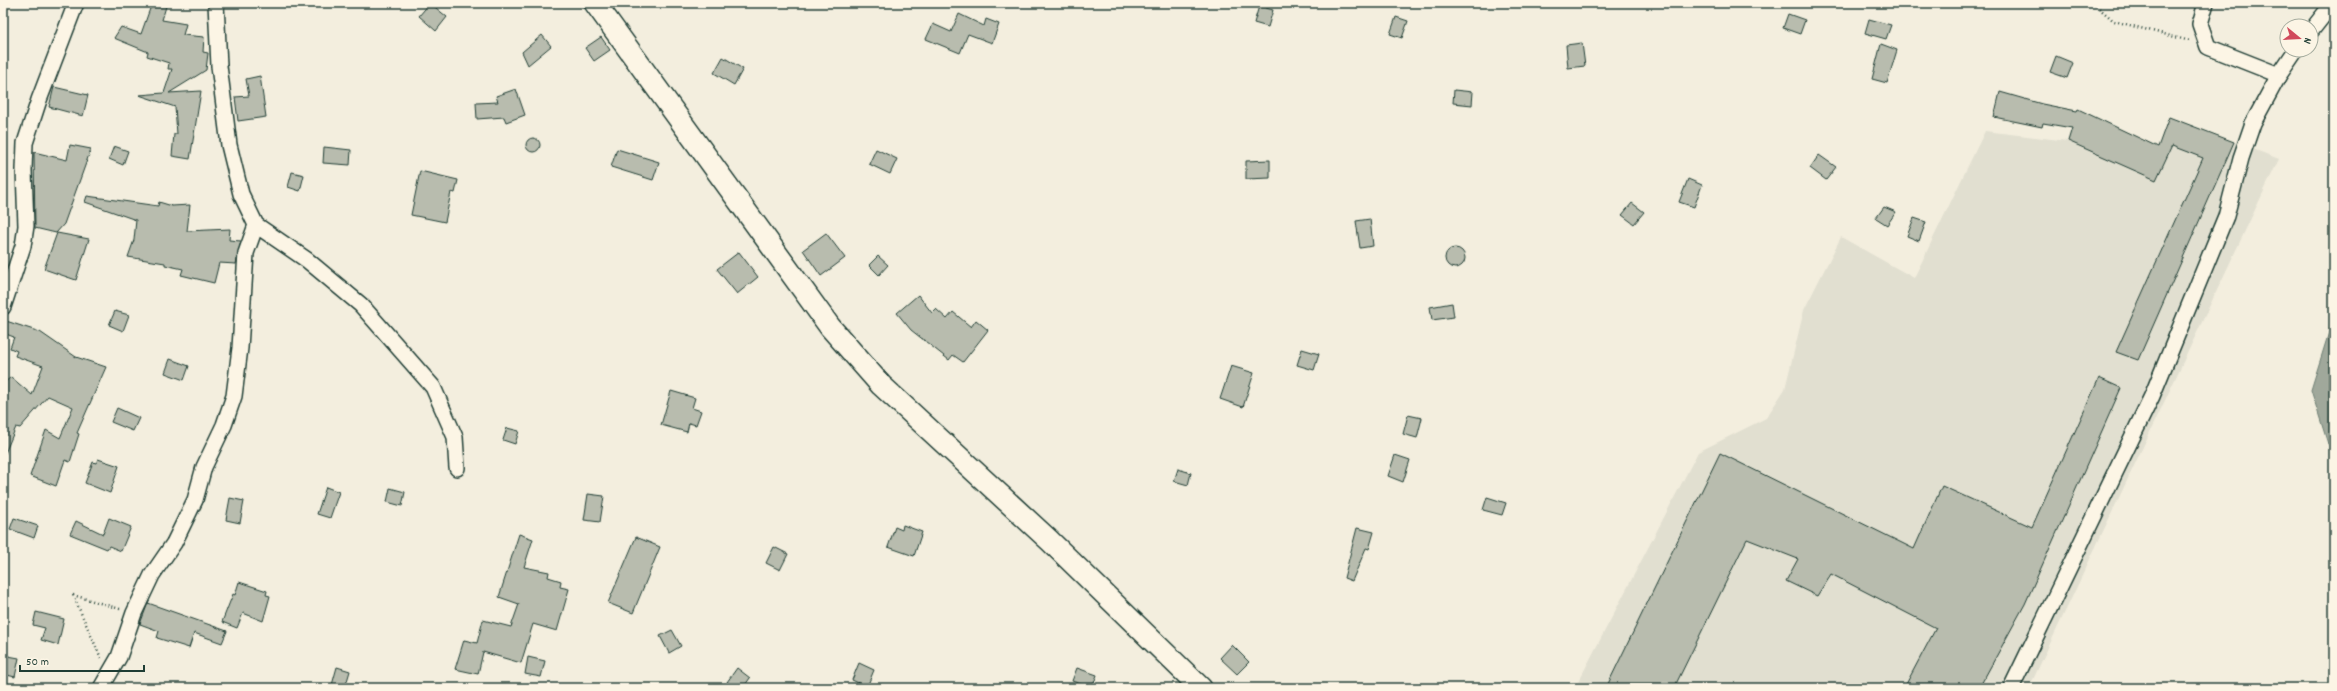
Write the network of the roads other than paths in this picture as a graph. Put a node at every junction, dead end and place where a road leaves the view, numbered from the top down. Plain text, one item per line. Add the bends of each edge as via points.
1 (76, 3) edge
2 (216, 3) edge
3 (595, 3) edge
4 (2206, 3) edge
5 (2333, 3) edge
6 (2319, 21) edge
7 (2291, 58) edge
8 (2279, 75) junction
9 (256, 225) junction
10 (3, 307) edge
11 (457, 468) dead end
12 (105, 682) edge
13 (1201, 688) edge
14 (2011, 688) edge

1 - 10 street via 25,143 26,226 23,246
2 - 9 street via 219,66 229,145 241,194
3 - 13 street via 830,327 881,385 1049,540
4 - 8 street via 2200,24 2208,47
5 - 6 street
7 - 8 street
8 - 14 street via 2253,123 2226,216 2152,396
9 - 11 street via 307,260 361,305 433,387 455,437
9 - 12 street via 246,253 240,348 231,403 224,425 204,467 195,500 174,543 152,575 134,614 119,657

